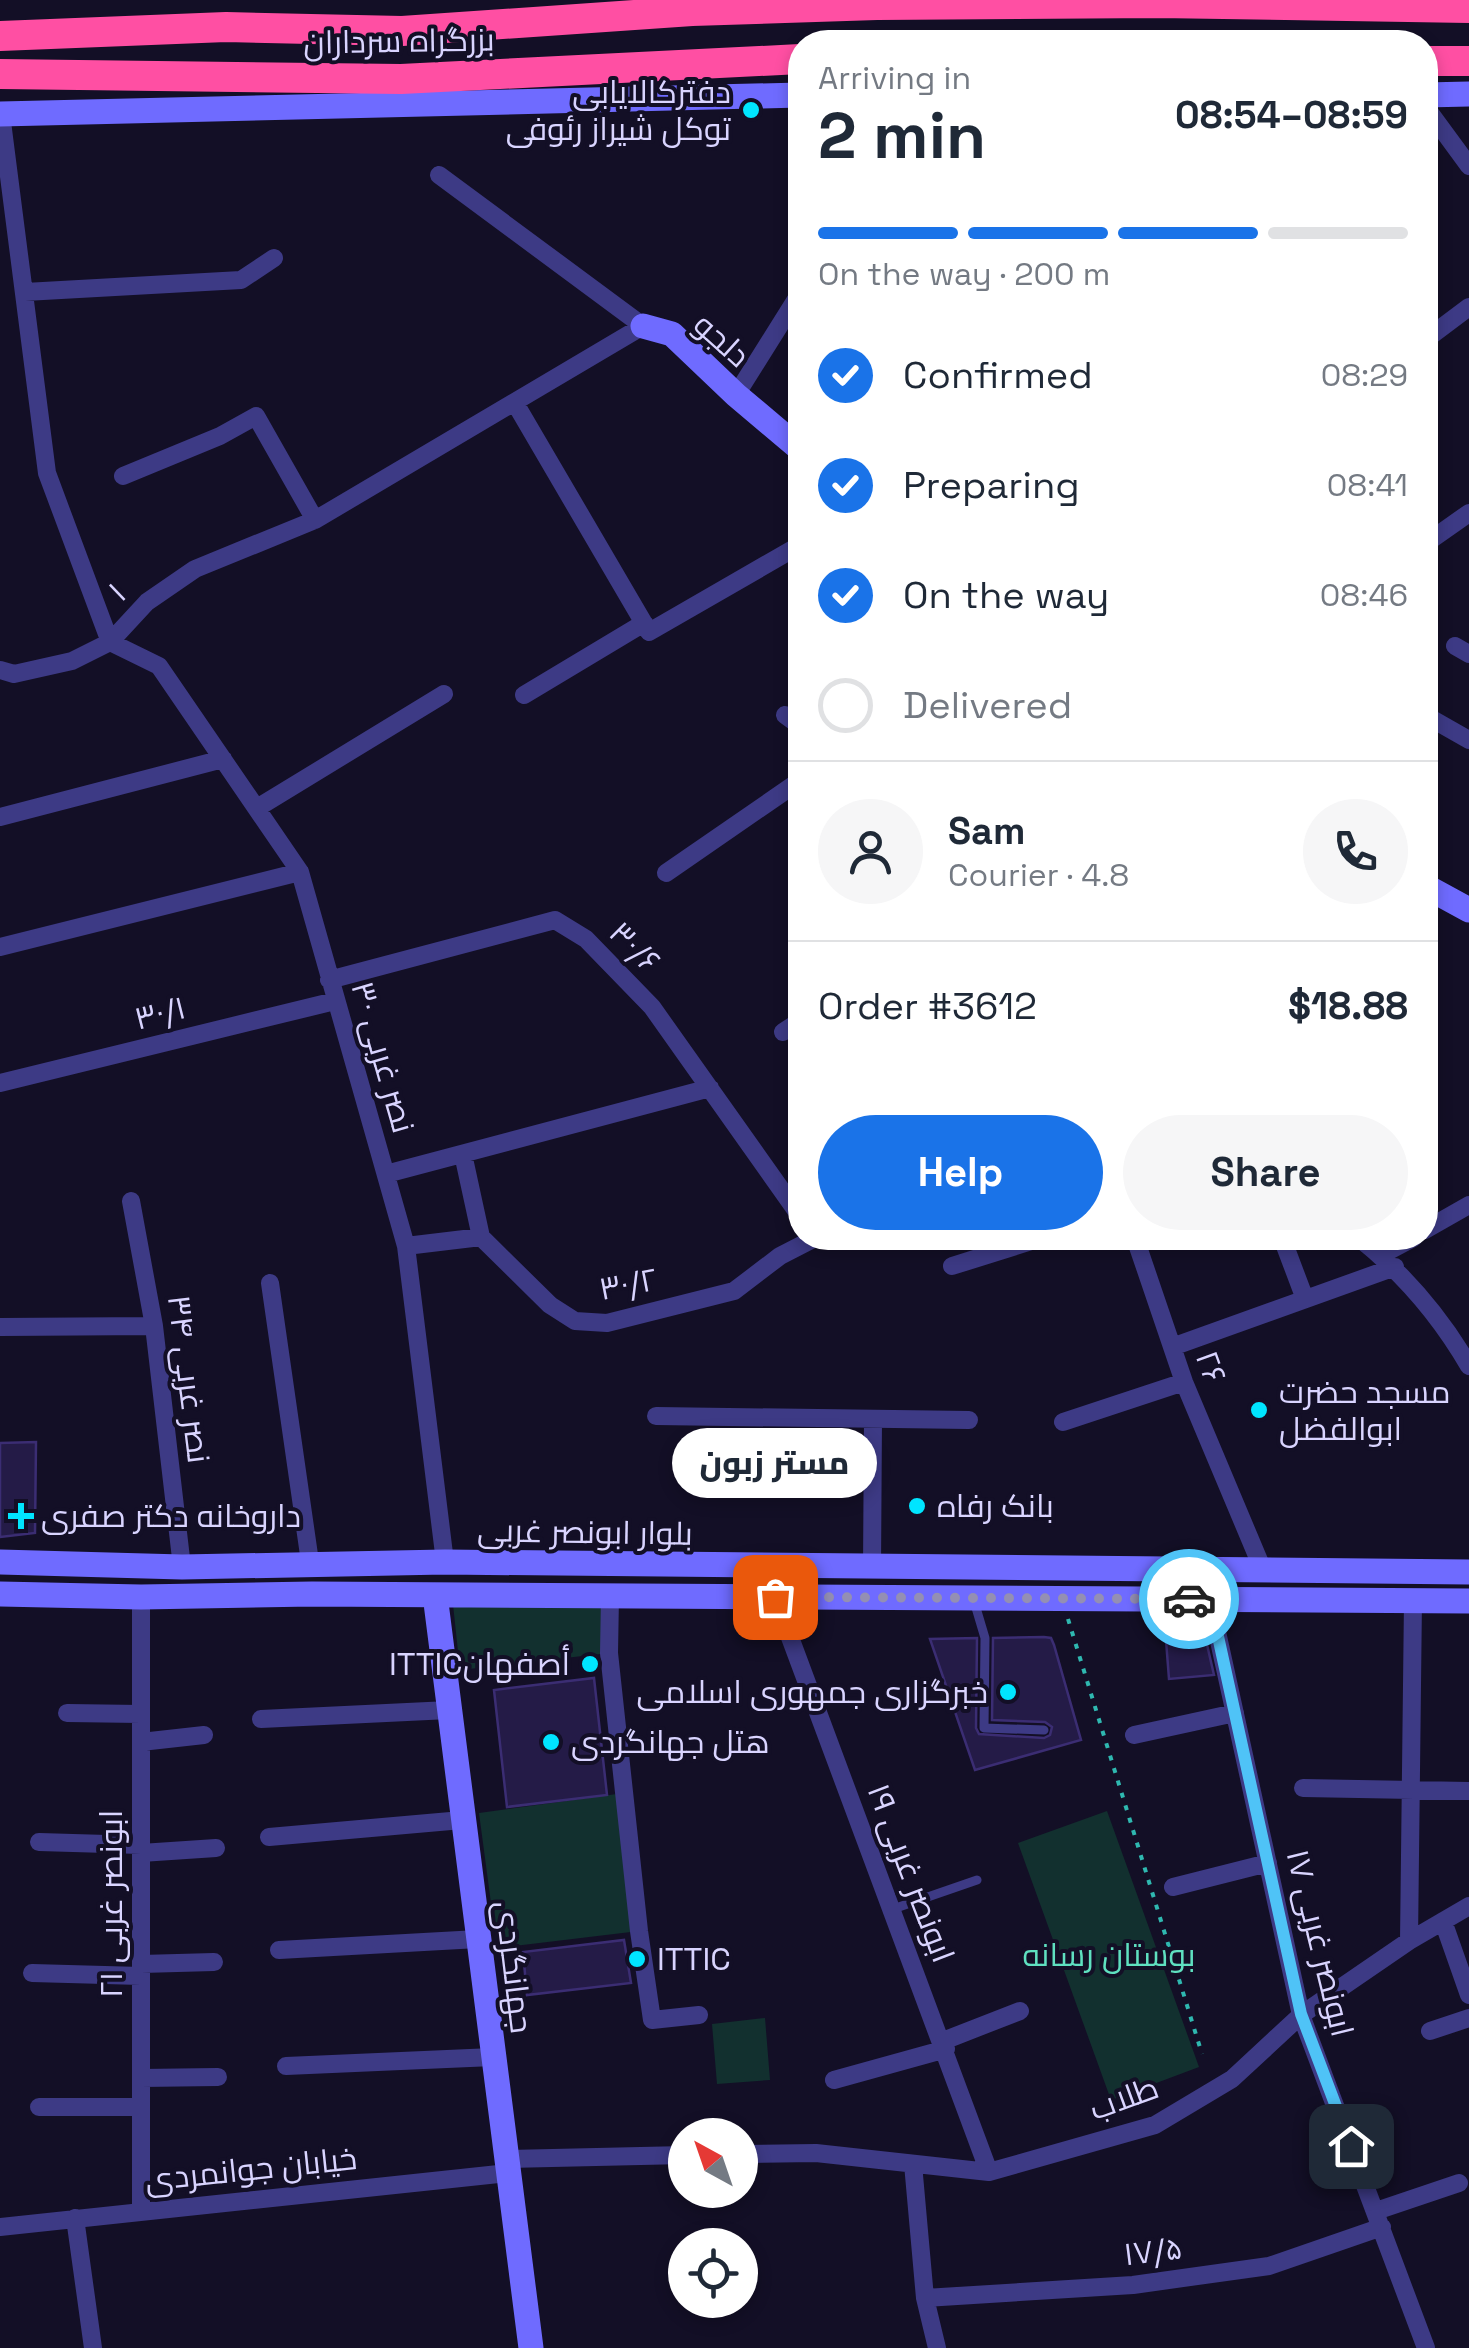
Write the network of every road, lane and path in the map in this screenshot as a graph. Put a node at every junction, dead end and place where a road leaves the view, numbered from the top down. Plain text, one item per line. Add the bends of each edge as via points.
1 (692, 5) edge
2 (1469, 8) edge
3 (0, 20) edge
4 (0, 36) edge
5 (70, 36) junction
6 (788, 61) edge
7 (1438, 61) edge
8 (1469, 61) edge
9 (0, 74) edge
10 (1438, 94) edge
11 (1469, 94) edge
12 (788, 95) edge
13 (0, 114) edge
14 (1438, 124) edge
15 (1469, 166) edge
16 (439, 175) dead end
17 (274, 258) dead end
18 (25, 292) junction
19 (1469, 307) edge
20 (788, 312) edge
21 (1438, 325) edge
22 (643, 326) junction
23 (736, 395) junction
24 (515, 403) junction
25 (788, 435) edge
26 (122, 476) dead end
27 (1469, 513) edge
28 (315, 520) junction
29 (1438, 529) edge
30 (788, 551) edge
31 (647, 627) junction
32 (110, 642) junction
33 (0, 670) edge
34 (444, 694) dead end
35 (524, 696) dead end
36 (1438, 722) edge
37 (1469, 740) edge
38 (223, 759) junction
39 (788, 792) edge
40 (257, 808) junction
41 (0, 817) edge
42 (300, 872) junction
43 (666, 873) dead end
44 (1438, 899) edge
45 (1469, 910) edge
46 (0, 947) edge
47 (329, 980) junction
48 (334, 1001) junction
49 (788, 1029) edge
50 (783, 1032) dead end
51 (0, 1083) edge
52 (710, 1088) junction
53 (464, 1154) junction
54 (386, 1174) junction
55 (788, 1199) edge
56 (130, 1200) dead end
57 (1469, 1206) edge
58 (1438, 1223) edge
59 (481, 1237) junction
60 (406, 1246) junction
61 (792, 1250) edge
62 (1003, 1250) edge
63 (1139, 1250) edge
64 (1286, 1250) edge
65 (1375, 1250) edge
66 (1399, 1250) edge
67 (1388, 1261) junction
68 (952, 1266) dead end
69 (270, 1283) dead end
70 (1304, 1299) junction
71 (154, 1326) junction
72 (0, 1327) edge
73 (1172, 1347) junction
74 (1469, 1366) edge
75 (1184, 1382) junction
76 (656, 1416) dead end
77 (873, 1418) junction
78 (969, 1420) dead end
79 (1064, 1422) dead end
80 (0, 1562) edge
81 (310, 1562) junction
82 (445, 1562) junction
83 (182, 1566) junction
84 (872, 1568) junction
85 (1263, 1570) junction
86 (1469, 1572) edge
87 (0, 1594) edge
88 (434, 1595) junction
89 (610, 1597) junction
90 (775, 1597) junction
91 (141, 1598) junction
92 (973, 1598) junction
93 (1062, 1598) junction
94 (1210, 1600) junction
95 (1413, 1600) junction
96 (1469, 1601) edge
97 (448, 1710) junction
98 (66, 1712) dead end
99 (1236, 1713) junction
100 (141, 1714) junction
101 (261, 1718) dead end
102 (1044, 1730) dead end
103 (204, 1735) dead end
104 (1134, 1735) dead end
105 (141, 1742) junction
106 (1303, 1788) dead end
107 (1411, 1790) junction
108 (1469, 1791) edge
109 (462, 1820) junction
110 (270, 1837) dead end
111 (39, 1842) dead end
112 (216, 1848) dead end
113 (141, 1849) junction
114 (1268, 1863) junction
115 (977, 1880) dead end
116 (1173, 1886) dead end
117 (1469, 1906) edge
118 (893, 1909) junction
119 (1443, 1922) junction
120 (478, 1939) junction
121 (1409, 1941) junction
122 (279, 1950) dead end
123 (214, 1962) dead end
124 (141, 1970) junction
125 (32, 1973) dead end
126 (1469, 1996) edge
127 (1020, 2012) dead end
128 (1301, 2014) junction
129 (698, 2015) dead end
130 (1469, 2018) edge
131 (1430, 2031) dead end
132 (944, 2045) junction
133 (1202, 2054) dead end
134 (493, 2057) junction
135 (286, 2066) dead end
136 (218, 2076) dead end
137 (141, 2078) junction
138 (834, 2080) dead end
139 (39, 2106) dead end
140 (141, 2107) junction
141 (758, 2154) edge
142 (668, 2157) edge
143 (913, 2164) junction
144 (507, 2166) junction
145 (990, 2172) junction
146 (1458, 2183) dead end
147 (141, 2210) junction
148 (75, 2218) junction
149 (1379, 2219) junction
150 (0, 2227) edge
151 (925, 2298) junction
152 (94, 2348) edge
153 (531, 2348) edge
154 (937, 2348) edge
155 (1426, 2348) edge

1 - 2 highway, بزرگراه سرداران
1 - 5 highway, بزرگراه سرداران via 402,31 226,27
3 - 5 main road
4 - 5 highway, بزرگراه سرداران
6 - 9 highway, بزرگراه سرداران via 401,79
7 - 8 highway
10 - 11 main road
12 - 13 main road
13 - 18 street, ۱
14 - 15 street
16 - 22 street
17 - 18 street via 241,280
18 - 32 street, ۱ via 47,473
19 - 21 street
20 - 23 street
22 - 23 main road, دلجو via 672,334
22 - 24 street, ۱
23 - 25 main road, دلجو
24 - 28 street, ۱
24 - 31 street
26 - 28 street via 256,416
27 - 29 street
28 - 32 street, ۱ via 195,569 148,602
30 - 31 street
31 - 35 street
32 - 33 street via 72,661 14,674
32 - 38 street, نصر غربی ۳۰ via 159,666
34 - 40 street
36 - 37 street
38 - 40 street, نصر غربی ۳۰
38 - 41 street
39 - 43 street
40 - 42 street, نصر غربی ۳۰
42 - 46 street
42 - 47 street, نصر غربی ۳۰
44 - 45 main road
47 - 48 street, نصر غربی ۳۰
47 - 52 street, ۳۰/۶ via 555,920 586,938 652,1006
48 - 51 street, ۳۰/۱
48 - 54 street, نصر غربی ۳۰
49 - 50 street
52 - 53 street
52 - 55 street, ۳۰/۶
53 - 54 street
53 - 59 street
54 - 60 street, نصر غربی ۳۰
56 - 71 street, نصر غربی ۳۴
57 - 58 street
59 - 60 street
59 - 61 street, ۳۰/۲ via 550,1305 575,1320 608,1324 734,1291
60 - 82 street, نصر غربی ۳۰
62 - 68 street
63 - 73 street, ۲۶
64 - 70 street
65 - 67 street
66 - 67 street
67 - 70 street
67 - 74 street via 1450,1333
69 - 81 street
70 - 73 street
71 - 72 street
71 - 83 street, نصر غربی ۳۴
73 - 75 street, ۲۶
75 - 79 street
75 - 85 street, ۲۶
76 - 77 street
77 - 78 street
77 - 84 street
80 - 83 main road, بلوار ابونصر غربی
81 - 82 main road, بلوار ابونصر غربی
81 - 83 main road, بلوار ابونصر غربی
82 - 84 main road, بلوار ابونصر غربی
84 - 85 main road, بلوار ابونصر غربی
85 - 86 main road, بلوار ابونصر غربی
87 - 91 main road, بلوار ابونصر غربی
88 - 89 main road, بلوار ابونصر غربی
88 - 91 main road, بلوار ابونصر غربی
88 - 97 main road, جهانگردی
89 - 90 main road, بلوار ابونصر غربی
89 - 129 street via 610,1653 652,2020
90 - 92 main road, بلوار ابونصر غربی
90 - 118 street, ابونصر غربی ۱۹
91 - 100 street, ابونصر غربی ۲۱
92 - 93 main road, بلوار ابونصر غربی
92 - 102 lane via 985,1638 984,1728
93 - 94 main road, بلوار ابونصر غربی
93 - 133 path
94 - 95 main road, بلوار ابونصر غربی
94 - 99 street, ابونصر غربی ۱۷
95 - 96 main road, بلوار ابونصر غربی
95 - 107 street
97 - 101 street
97 - 109 main road, جهانگردی
98 - 100 street
99 - 104 street
99 - 114 street, ابونصر غربی ۱۷
100 - 105 street, ابونصر غربی ۲۱
103 - 105 street
105 - 113 street, ابونصر غربی ۲۱
106 - 107 street
107 - 108 street
107 - 121 street
109 - 110 street
109 - 120 main road, جهانگردی
111 - 113 street
112 - 113 street
113 - 124 street, ابونصر غربی ۲۱
114 - 116 street
114 - 128 street, ابونصر غربی ۱۷
115 - 118 lane
117 - 119 street, طلاب
118 - 132 street, ابونصر غربی ۱۹
119 - 121 street, طلاب
119 - 126 street
120 - 122 street
120 - 134 main road, جهانگردی
121 - 128 street, طلاب
123 - 124 street
124 - 125 street
124 - 137 street, ابونصر غربی ۲۱
127 - 132 street
128 - 145 street, طلاب via 1232,2080 1154,2124
128 - 149 street, ابونصر غربی ۱۷
130 - 131 street
132 - 138 street
132 - 145 street, ابونصر غربی ۱۹
134 - 135 street
134 - 144 main road, جهانگردی
136 - 137 street
137 - 140 street, ابونصر غربی ۲۱
139 - 140 street
140 - 147 street, ابونصر غربی ۲۱
141 - 143 street, طلاب
142 - 144 street
143 - 145 street, طلاب
143 - 151 street
144 - 147 street, خیابان جوانمردی
144 - 153 main road, جهانگردی
146 - 149 street, ۱۷/۵
147 - 148 street, خیابان جوانمردی
148 - 150 street, خیابان جوانمردی
148 - 152 street
149 - 151 street, ۱۷/۵ via 1269,2266 1133,2285
149 - 155 street, ابونصر غربی ۱۷
151 - 154 street

